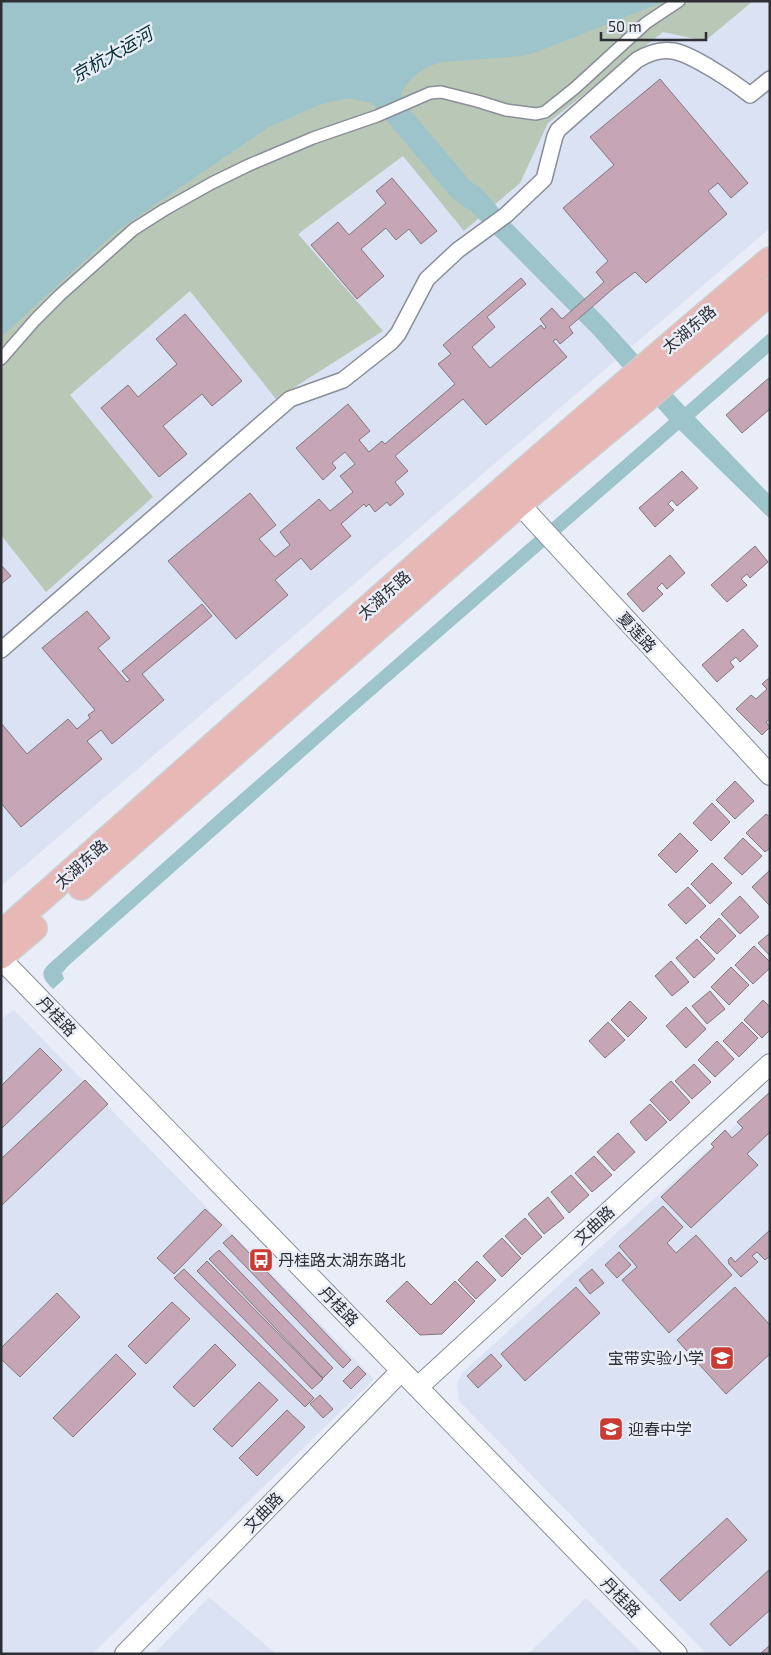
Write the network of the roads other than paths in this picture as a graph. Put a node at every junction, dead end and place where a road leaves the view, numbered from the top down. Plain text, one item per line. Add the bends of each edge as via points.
1 (679, 1) edge
2 (770, 79) edge
3 (770, 260) edge
4 (770, 292) edge
5 (1, 359) edge
6 (512, 496) junction
7 (1, 650) edge
8 (770, 775) edge
9 (1, 934) edge
10 (1, 958) edge
11 (770, 1064) edge
12 (402, 1371) junction
13 (418, 1387) junction
14 (125, 1654) edge
15 (676, 1654) edge

1 - 5 street via 646,23 546,112 506,110 441,92 430,93 377,116 312,138 212,183 134,229 60,295
2 - 7 street via 750,95 688,56 674,51 643,56 558,130 544,179 506,215 458,250 427,279 398,334 390,342 344,380 290,399
3 - 6 main road, 太湖东路 via 639,371
4 - 6 main road, 太湖东路 via 647,398
6 - 8 street, 夏莲路
6 - 9 main road, 太湖东路
6 - 10 main road, 太湖东路
10 - 12 street, 丹桂路
11 - 13 street, 文曲路
12 - 13 street, 丹桂路
12 - 14 street, 文曲路
13 - 15 street, 丹桂路

